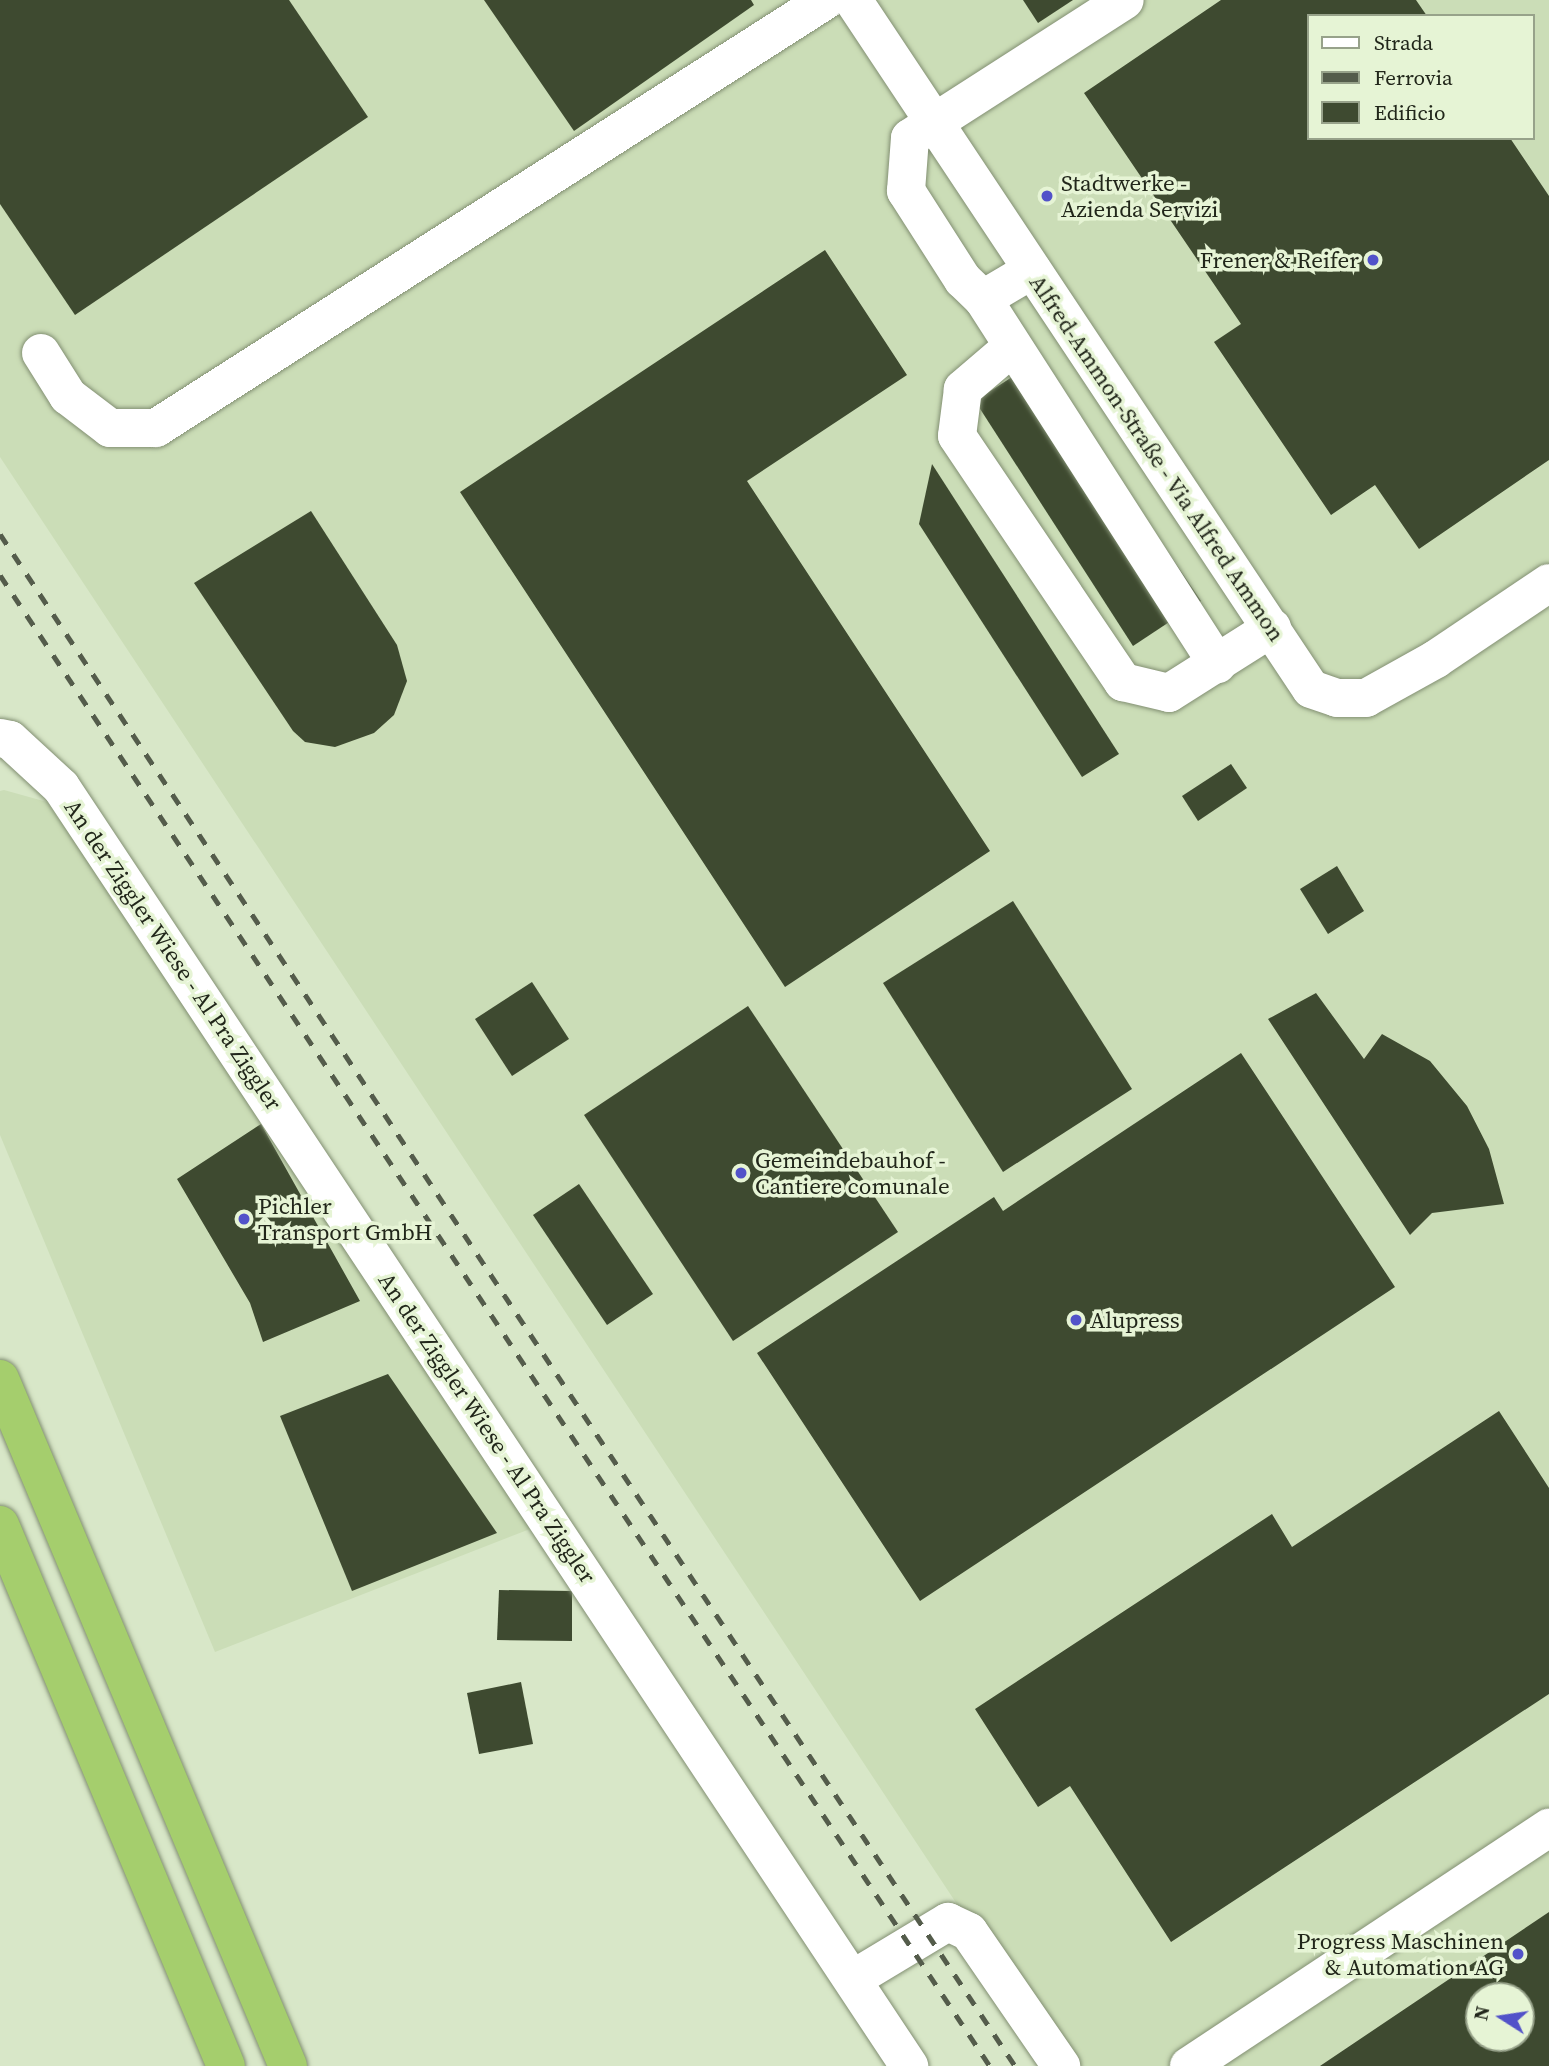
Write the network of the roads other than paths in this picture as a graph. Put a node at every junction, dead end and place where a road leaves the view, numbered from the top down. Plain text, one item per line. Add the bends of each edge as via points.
1 (826, 0) edge
2 (853, 0) edge
3 (1125, 0) edge
4 (934, 123) junction
5 (1032, 270) junction
6 (983, 299) junction
7 (1012, 347) junction
8 (41, 353) dead end
9 (1549, 583) edge
10 (1272, 628) junction
11 (1217, 664) junction
12 (0, 738) edge
13 (0, 1379) edge
14 (0, 1525) edge
15 (1549, 1828) edge
16 (853, 1979) junction
17 (226, 2066) edge
18 (288, 2066) edge
19 (909, 2066) edge
20 (1061, 2066) edge
21 (1189, 2066) edge

1 - 8 street via 156,428 110,428 68,396
2 - 4 street, Alfred-Ammon-Straße - Via Alfred Ammon
3 - 4 street
4 - 5 street, Alfred-Ammon-Straße - Via Alfred Ammon
4 - 6 street via 910,138 906,191 964,280
5 - 6 street
5 - 10 street, Alfred-Ammon-Straße - Via Alfred Ammon
6 - 7 street
7 - 11 street
7 - 11 street via 963,389 957,436 1123,682 1169,693
9 - 10 street, Alfred-Ammon-Straße - Via Alfred Ammon via 1436,659 1366,698 1337,698 1311,689
10 - 11 street
12 - 16 street, An der Ziggler Wiese - Al Pra Ziggler via 10,740 61,787
13 - 18 highway
14 - 17 highway
15 - 21 street
16 - 19 street, An der Ziggler Wiese - Al Pra Ziggler
16 - 20 street via 948,1922 969,1932

